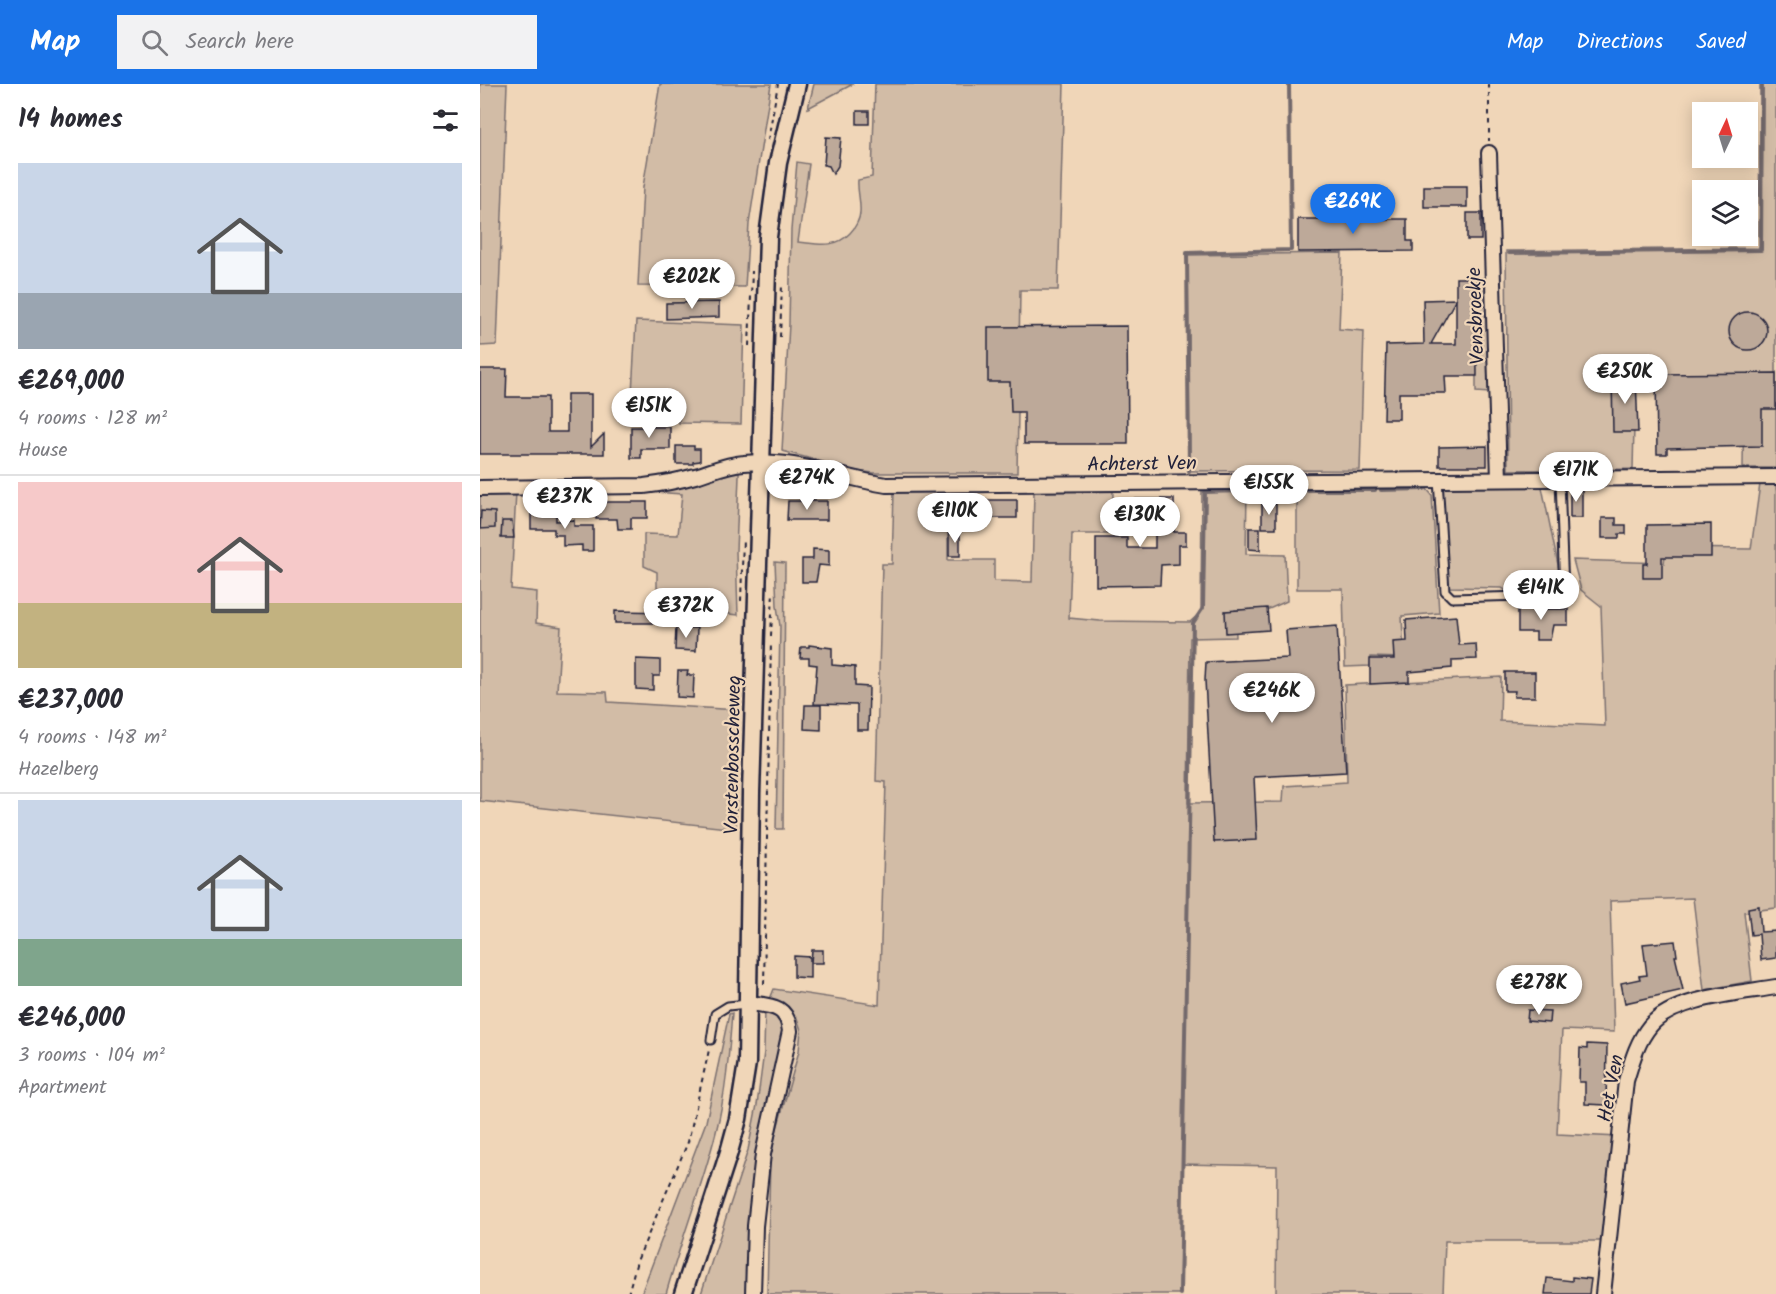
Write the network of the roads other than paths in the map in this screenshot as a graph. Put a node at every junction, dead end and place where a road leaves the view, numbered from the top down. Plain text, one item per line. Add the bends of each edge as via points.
1 (797, 84) edge
2 (1489, 153) road end
3 (762, 463) junction
4 (1776, 477) edge
5 (1560, 478) junction
6 (1437, 479) junction
7 (1499, 479) junction
8 (480, 488) edge
9 (1776, 987) edge
10 (749, 1003) junction
11 (711, 1040) road end
12 (683, 1294) edge
13 (753, 1294) edge
14 (1603, 1294) edge

1 - 3 street, Vorstenbosscheweg via 778,163 768,237
2 - 7 street, Vensbroekje
3 - 6 street, Achterst Ven via 802,467 886,485
3 - 8 street, Achterst Ven via 730,465 644,486
3 - 10 street, Vorstenbosscheweg via 751,793
4 - 5 street, Achterst Ven
5 - 6 lane via 1564,592 1557,596 1452,598 1445,591
5 - 7 street, Achterst Ven
6 - 7 street, Achterst Ven
9 - 14 street, Het Ven via 1690,1002 1665,1013 1650,1026 1633,1055 1626,1081
10 - 11 lane via 728,1006 715,1014
10 - 12 street, Vorstenbosscheweg via 747,1063 738,1119
10 - 13 street via 773,1006 784,1013 790,1031 763,1154

